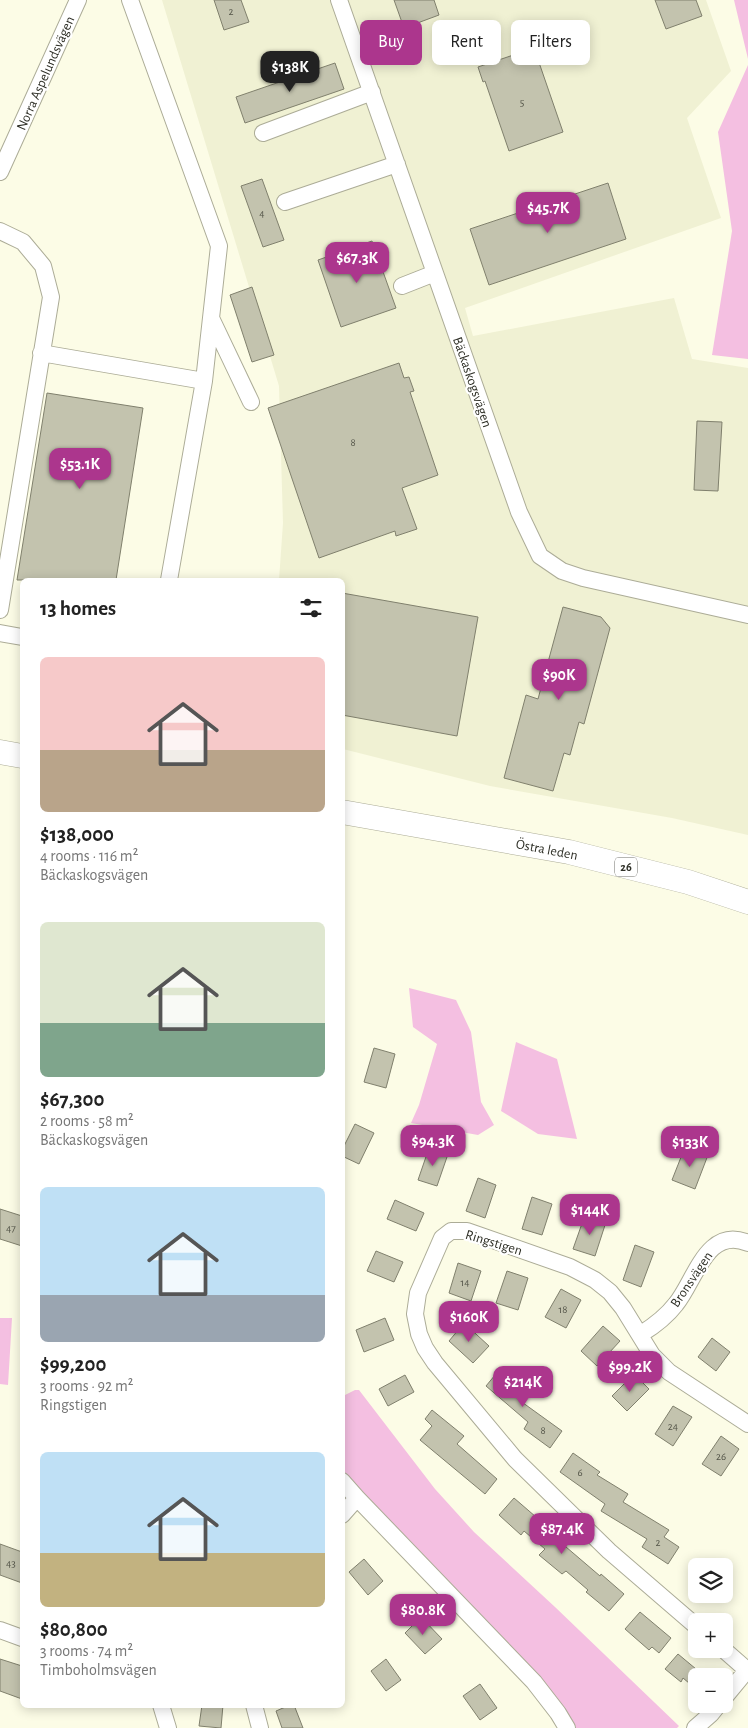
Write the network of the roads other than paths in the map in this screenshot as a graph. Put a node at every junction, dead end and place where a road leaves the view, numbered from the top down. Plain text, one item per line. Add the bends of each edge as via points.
1 (78, 0) edge
2 (130, 0) edge
3 (339, 0) edge
4 (372, 92) junction
5 (263, 133) dead end
6 (397, 164) junction
7 (0, 172) edge
8 (285, 202) dead end
9 (0, 232) edge
10 (435, 273) junction
11 (402, 286) dead end
12 (211, 318) junction
13 (41, 353) junction
14 (204, 381) junction
15 (251, 402) dead end
16 (169, 578) edge
17 (0, 610) edge
18 (748, 615) edge
19 (0, 634) edge
20 (20, 637) edge
21 (0, 752) edge
22 (20, 756) edge
23 (345, 813) edge
24 (748, 902) edge
25 (748, 1243) edge
26 (640, 1334) junction
27 (748, 1424) edge
28 (345, 1485) edge
29 (356, 1498) junction
30 (345, 1511) edge
31 (688, 1619) edge
32 (0, 1630) edge
33 (20, 1637) edge
34 (733, 1658) edge
35 (747, 1670) edge
36 (733, 1687) edge
37 (162, 1708) edge
38 (255, 1708) edge
39 (712, 1713) edge
40 (168, 1728) edge
41 (260, 1728) edge
42 (567, 1728) edge
43 (695, 1728) edge

1 - 7 street, Norra Aspelundsvägen
2 - 12 street via 219,246
3 - 4 street, Bäckaskogsvägen
4 - 5 street
4 - 6 street, Bäckaskogsvägen
6 - 8 street
6 - 10 street, Bäckaskogsvägen
9 - 13 street via 23,242 43,266 51,297
10 - 11 street
10 - 18 street, Bäckaskogsvägen via 519,512 540,556 562,571 583,578
12 - 14 street
12 - 15 street
13 - 14 street
13 - 17 street
14 - 16 street
19 - 20 street
21 - 22 highway
23 - 24 highway, Östra leden / 26 via 569,852 688,882
25 - 26 street, Bronsvägen via 726,1239 712,1248 677,1303 658,1324
26 - 27 street, Ringstigen via 652,1355 669,1372
26 - 31 street, Ringstigen via 610,1292 595,1280 570,1267 467,1231 451,1231 442,1238 418,1292 415,1314 425,1348 515,1460 609,1551
28 - 29 street
29 - 30 street
29 - 42 street via 534,1682
32 - 33 street
34 - 35 street
35 - 36 street
37 - 40 street
38 - 41 street
39 - 43 street

